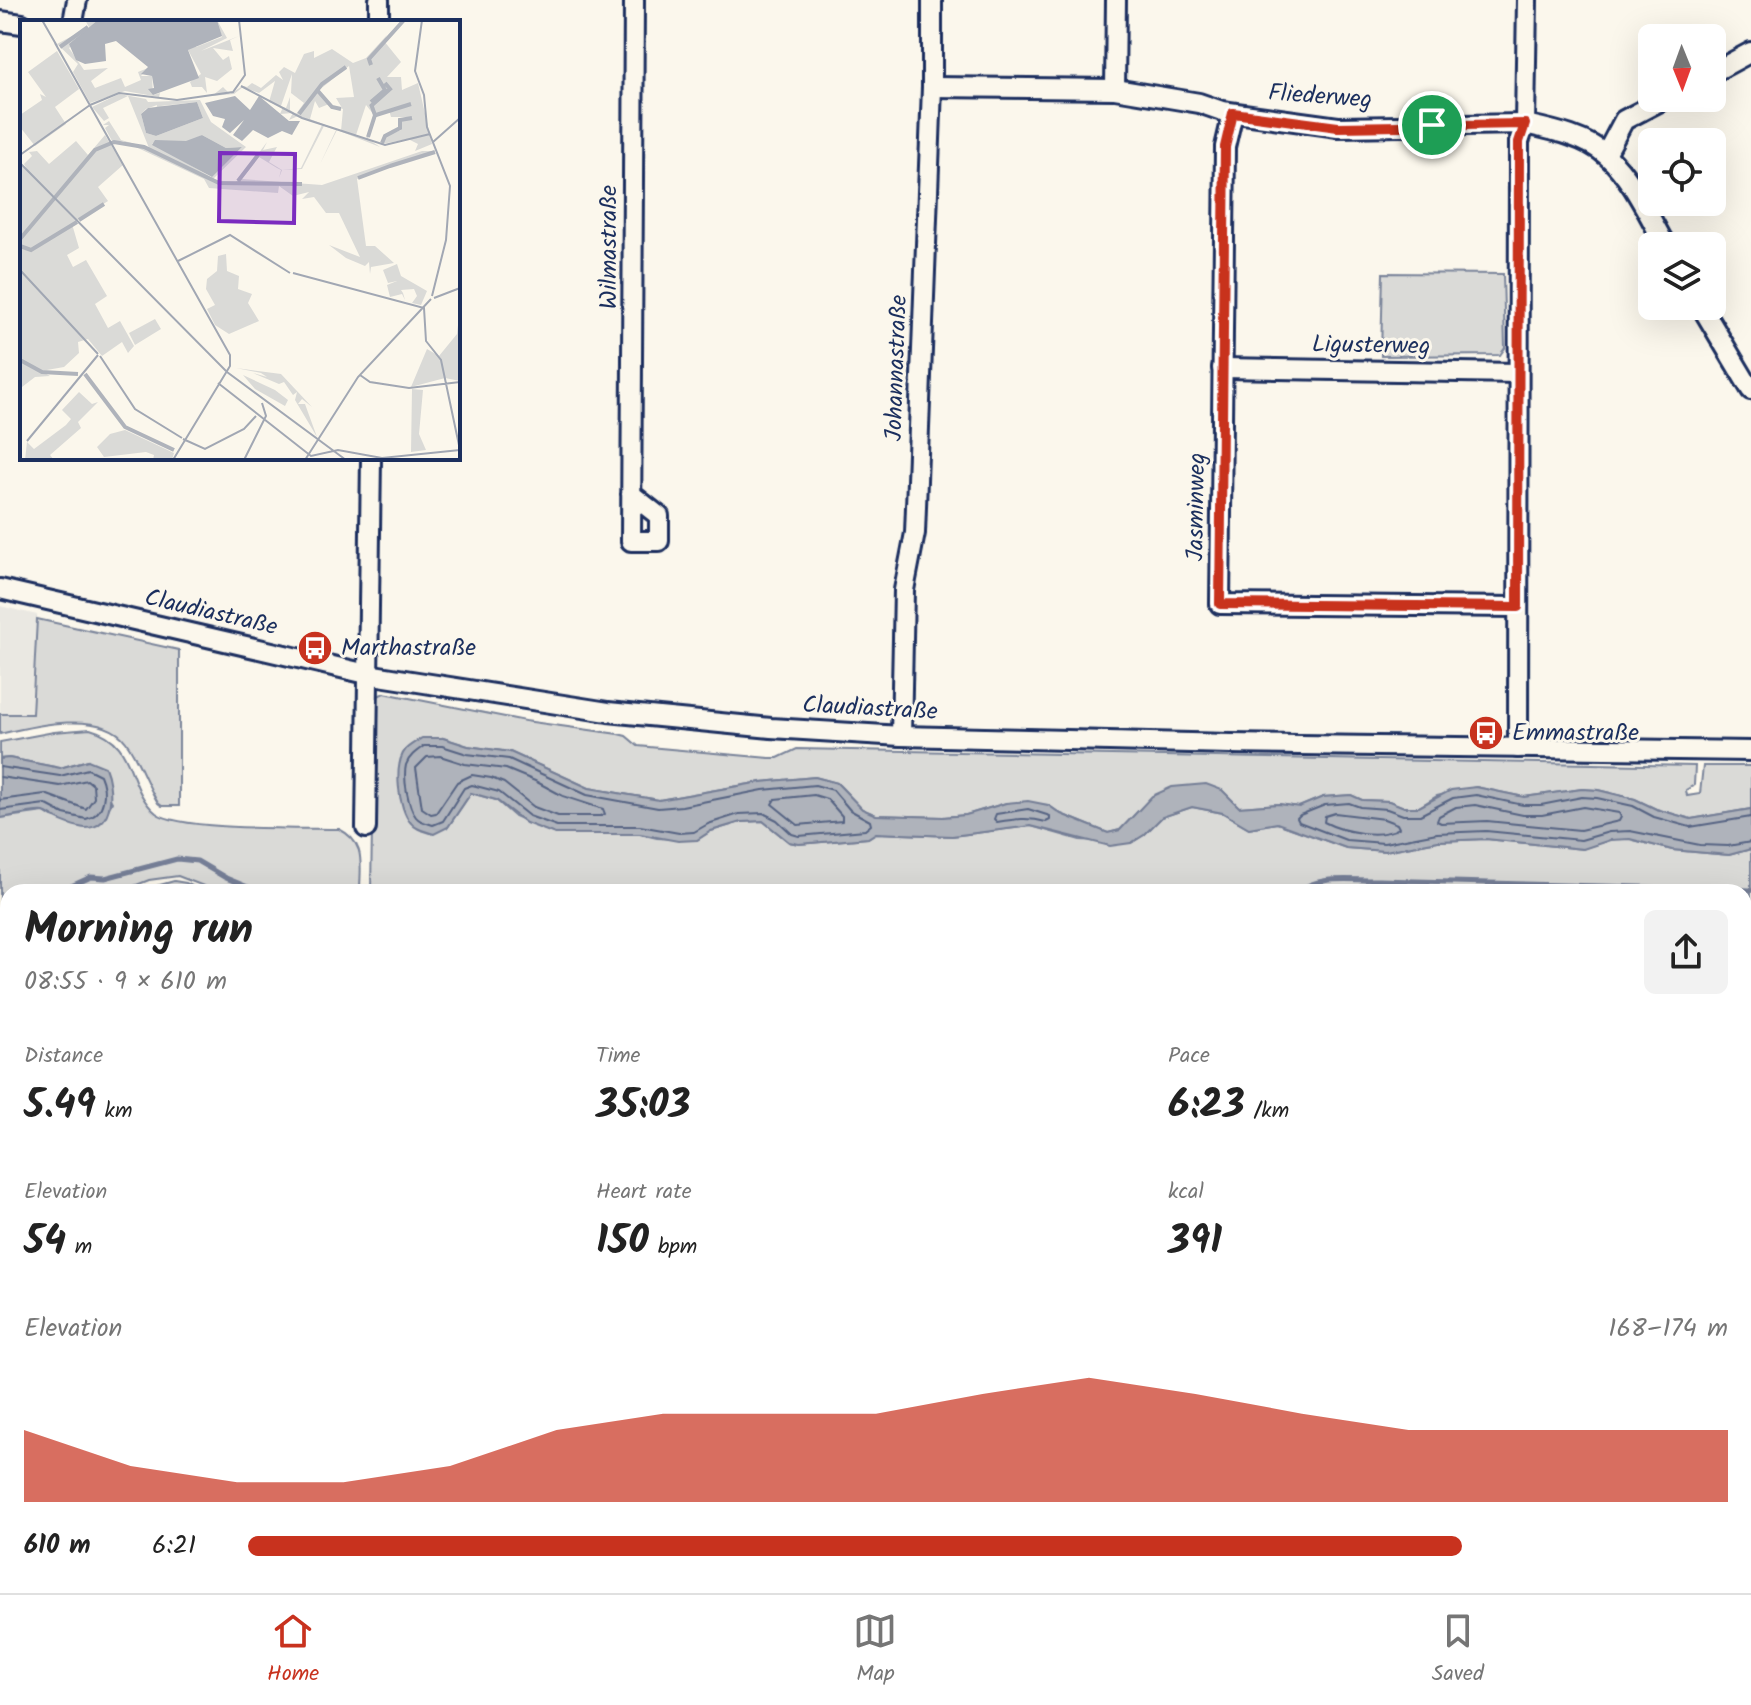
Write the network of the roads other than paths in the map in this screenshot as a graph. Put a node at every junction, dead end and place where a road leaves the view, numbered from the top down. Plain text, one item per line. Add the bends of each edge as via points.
1 (77, 0) edge
2 (634, 0) edge
3 (932, 0) edge
4 (1116, 0) edge
5 (1527, 0) edge
6 (73, 20) edge
7 (0, 21) edge
8 (20, 24) edge
9 (1751, 52) edge
10 (1726, 65) edge
11 (932, 87) junction
12 (1115, 89) junction
13 (1639, 112) edge
14 (1233, 113) junction
15 (1525, 124) junction
16 (1606, 154) junction
17 (1658, 232) edge
18 (1709, 320) edge
19 (1222, 368) junction
20 (1518, 373) junction
21 (1751, 390) edge
22 (371, 460) edge
23 (631, 494) dead end
24 (0, 589) edge
25 (1518, 607) junction
26 (367, 674) junction
27 (901, 736) junction
28 (1518, 748) junction
29 (1751, 751) edge
30 (366, 828) dead end

1 - 6 street
2 - 23 street, Wilmastraße
3 - 11 street, Johannastraße
4 - 12 street
5 - 15 street
7 - 8 street
9 - 10 street
11 - 12 street, Fliederweg
11 - 27 street, Johannastraße via 915,533 904,590
12 - 14 street, Fliederweg
13 - 16 street via 1624,120
14 - 15 street, Fliederweg via 1338,127
14 - 19 street, Jasminweg via 1225,147
15 - 16 street, Fliederweg
15 - 20 street via 1519,142
16 - 17 street
18 - 21 street
19 - 20 street, Ligusterweg
19 - 25 street, Jasminweg via 1220,604
20 - 25 street
22 - 26 street
24 - 26 street, Claudiastraße
25 - 28 street
26 - 27 street, Claudiastraße via 608,712
26 - 30 street
27 - 28 street, Claudiastraße
28 - 29 street, Claudiastraße

